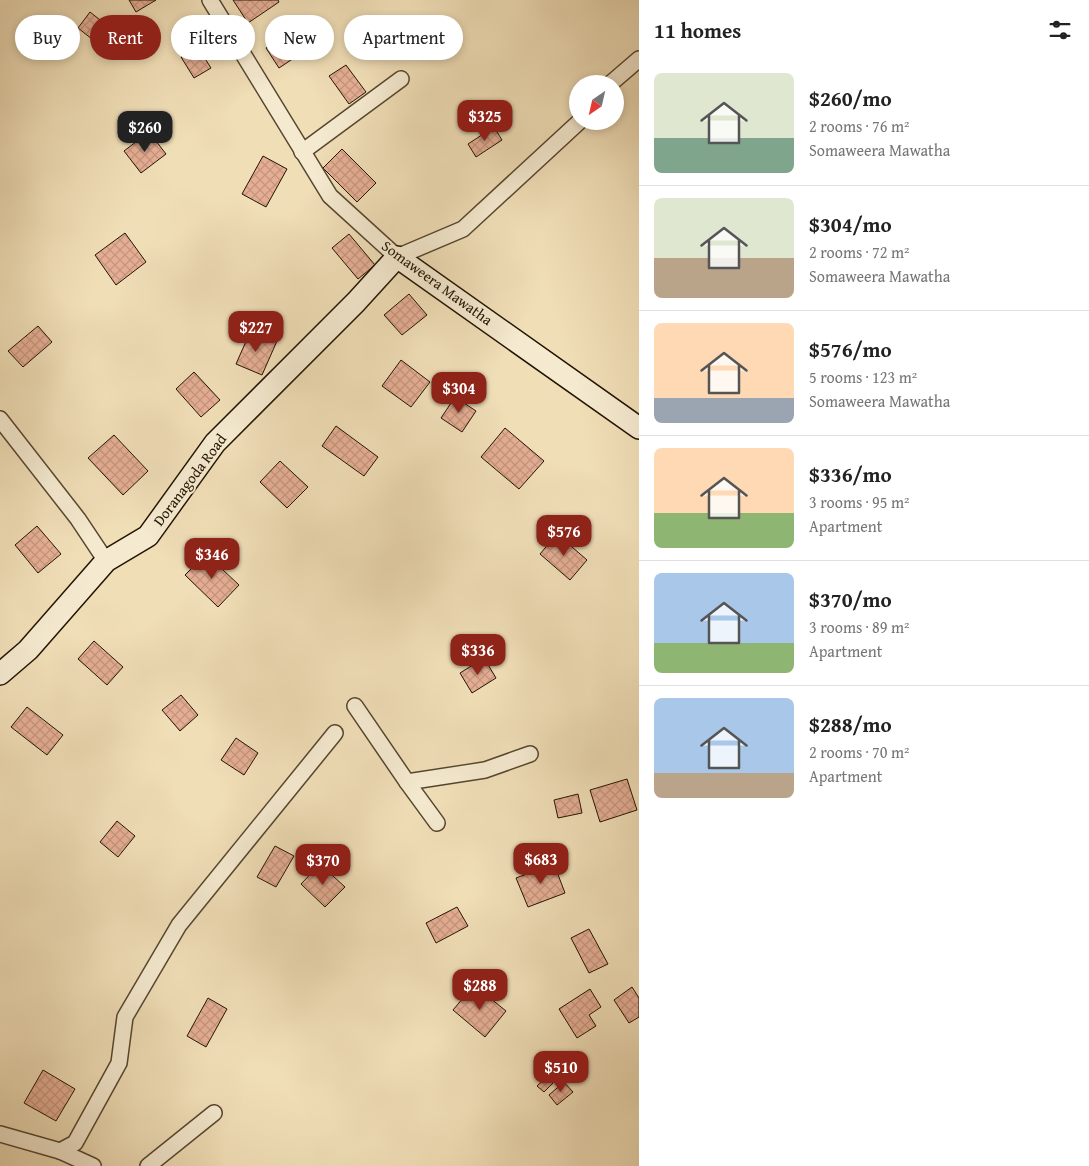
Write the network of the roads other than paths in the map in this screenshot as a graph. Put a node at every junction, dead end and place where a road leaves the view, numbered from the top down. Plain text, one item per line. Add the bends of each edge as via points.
1 (210, 0) edge
2 (639, 59) edge
3 (620, 75) edge
4 (401, 79) dead end
5 (570, 130) edge
6 (302, 152) junction
7 (397, 257) junction
8 (0, 419) edge
9 (639, 428) edge
10 (106, 562) junction
11 (0, 674) edge
12 (355, 706) dead end
13 (335, 733) dead end
14 (530, 754) dead end
15 (407, 782) junction
16 (437, 823) dead end
17 (214, 1113) dead end
18 (0, 1134) edge
19 (60, 1151) junction
20 (93, 1166) edge
21 (148, 1166) edge

1 - 6 street, Somaweera Mawatha
2 - 3 street
4 - 6 street
5 - 7 street via 463,229
6 - 7 street, Somaweera Mawatha via 330,196
7 - 9 street, Somaweera Mawatha
7 - 10 street, Doranagoda Road via 215,443 148,536
8 - 10 street via 78,519
10 - 11 street, Doranagoda Road via 28,650
12 - 15 street
13 - 19 street via 179,925 125,1017 119,1063 75,1143
14 - 15 street via 485,770
15 - 16 street
17 - 21 street
18 - 19 street
19 - 20 street

